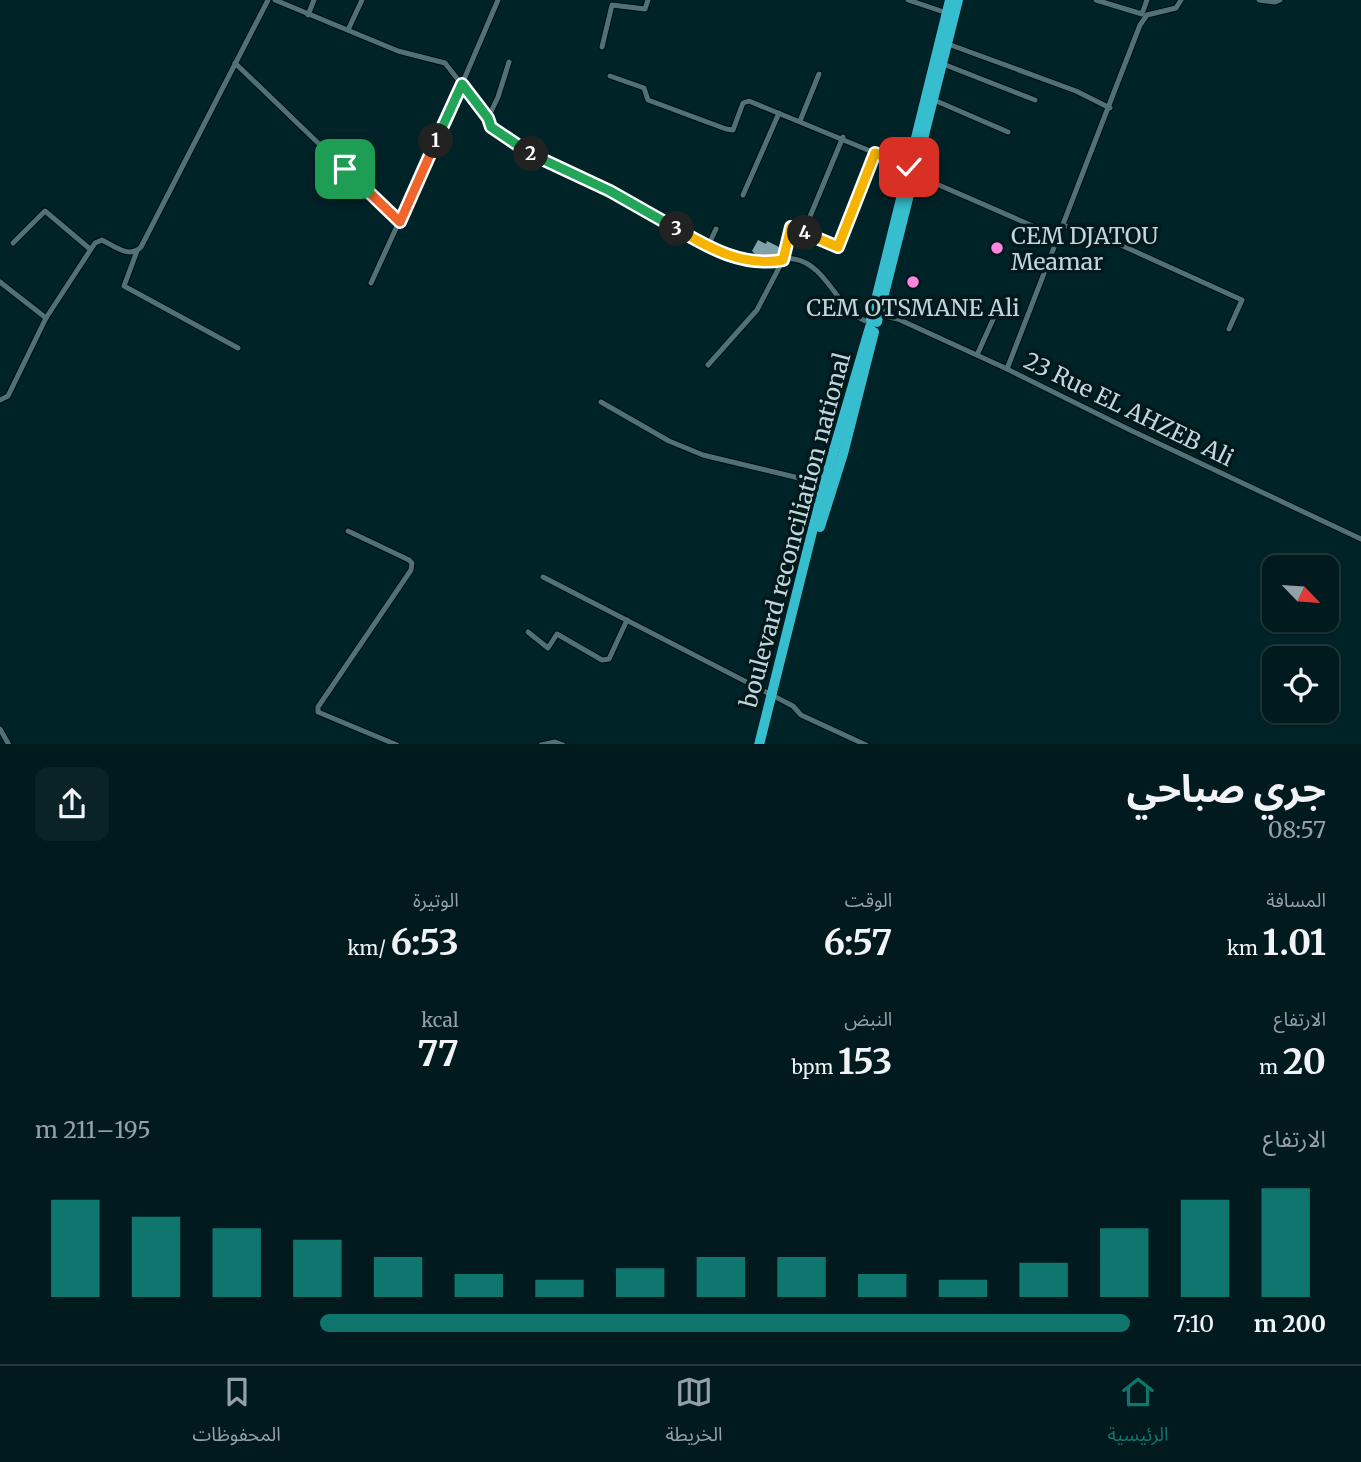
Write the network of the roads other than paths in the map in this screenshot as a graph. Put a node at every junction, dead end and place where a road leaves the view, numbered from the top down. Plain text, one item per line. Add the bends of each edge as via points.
1 (268, 0) edge
2 (275, 0) edge
3 (314, 0) edge
4 (362, 0) edge
5 (498, 0) edge
6 (649, 0) edge
7 (908, 0) edge
8 (950, 0) edge
9 (958, 0) edge
10 (1097, 0) edge
11 (1147, 0) edge
12 (1181, 0) edge
13 (1259, 0) edge
14 (1280, 0) edge
15 (947, 13) junction
16 (308, 15) junction
17 (348, 30) junction
18 (948, 44) junction
19 (602, 47) dead end
20 (509, 62) dead end
21 (235, 63) junction
22 (943, 64) junction
23 (819, 74) dead end
24 (610, 76) dead end
25 (462, 84) junction
26 (934, 100) junction
27 (1035, 100) dead end
28 (1110, 108) junction
29 (779, 113) junction
30 (488, 118) junction
31 (800, 121) junction
32 (1007, 132) dead end
33 (842, 137) junction
34 (875, 153) junction
35 (912, 171) junction
36 (743, 195) dead end
37 (400, 222) junction
38 (806, 226) dead end
39 (1062, 226) junction
40 (716, 229) dead end
41 (1058, 237) junction
42 (13, 243) dead end
43 (708, 246) junction
44 (90, 249) junction
45 (137, 251) junction
46 (783, 260) junction
47 (0, 282) edge
48 (371, 283) dead end
49 (1000, 304) dead end
50 (46, 318) junction
51 (874, 322) junction
52 (1228, 329) dead end
53 (238, 348) dead end
54 (977, 355) junction
55 (708, 365) dead end
56 (1007, 369) junction
57 (0, 400) edge
58 (601, 402) dead end
59 (824, 484) junction
60 (348, 531) dead end
61 (1361, 539) edge
62 (543, 577) dead end
63 (627, 620) junction
64 (528, 632) dead end
65 (774, 698) junction
66 (0, 729) edge
67 (9, 744) edge
68 (397, 744) edge
69 (541, 744) edge
70 (563, 744) edge
71 (759, 744) edge
72 (765, 744) edge
73 (866, 744) edge

1 - 21 street
2 - 16 street
3 - 16 street
4 - 17 street
5 - 25 street
6 - 19 street via 645,9 612,5
7 - 15 street
8 - 15 highway
9 - 18 highway
10 - 11 street via 1142,14
12 - 28 street via 1176,8 1147,15 1140,25
13 - 14 street
15 - 35 highway
16 - 17 street
17 - 25 street via 446,64
18 - 22 highway
18 - 28 street
20 - 30 street
21 - 37 street
21 - 45 street
22 - 26 highway
22 - 27 street
23 - 31 street
24 - 29 street via 644,88 648,100 726,129 733,130 743,103 749,101
25 - 30 street
25 - 37 street
26 - 32 street
26 - 35 highway
28 - 39 street
29 - 31 street
29 - 36 street
30 - 43 street via 491,127 520,148
31 - 33 street
33 - 34 street
33 - 38 street
34 - 35 street
34 - 46 street via 838,247 791,227
35 - 41 street
35 - 51 highway
37 - 48 street
39 - 41 street
39 - 52 street via 1081,227 1242,299
40 - 43 street
41 - 56 street
42 - 44 street via 45,211
43 - 46 street via 742,261 764,264
44 - 45 street via 102,240 128,253
44 - 50 street
45 - 53 street via 124,286
46 - 51 street via 794,259 819,272 856,317
46 - 55 street via 757,310
47 - 50 street
49 - 54 street
50 - 57 street via 8,396
51 - 54 street, 23 Rue EL AHZEB Ali via 898,319
51 - 59 highway, boulevard reconciliation national
51 - 65 highway via 843,454
54 - 56 street, 23 Rue EL AHZEB Ali
56 - 61 street, 23 Rue EL AHZEB Ali
58 - 59 street via 703,455
59 - 65 highway, boulevard reconciliation national
60 - 68 street via 408,560 411,570 318,712
62 - 63 street
63 - 64 street via 609,659 602,660 557,634 548,648
63 - 65 street
65 - 71 highway, boulevard reconciliation national
65 - 72 highway
65 - 73 street
66 - 67 street
69 - 70 street

